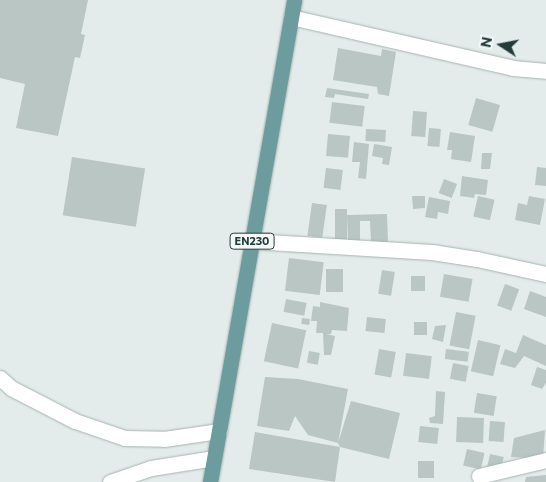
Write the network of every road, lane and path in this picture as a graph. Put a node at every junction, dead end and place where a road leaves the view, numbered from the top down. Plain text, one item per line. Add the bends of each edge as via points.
1 (294, 0) edge
2 (291, 17) junction
3 (546, 71) edge
4 (252, 241) junction
5 (546, 274) edge
6 (0, 378) edge
7 (219, 431) junction
8 (214, 458) junction
9 (546, 460) edge
10 (479, 476) dead end
11 (110, 482) edge
12 (210, 482) edge

1 - 2 main road, EN230
2 - 3 street via 513,68
2 - 4 main road, EN230
4 - 5 street via 432,252
4 - 7 main road, EN230
6 - 7 street via 12,388 75,421 125,438 164,439
7 - 8 main road, EN230
8 - 11 street via 152,468
8 - 12 main road, EN230
9 - 10 street

